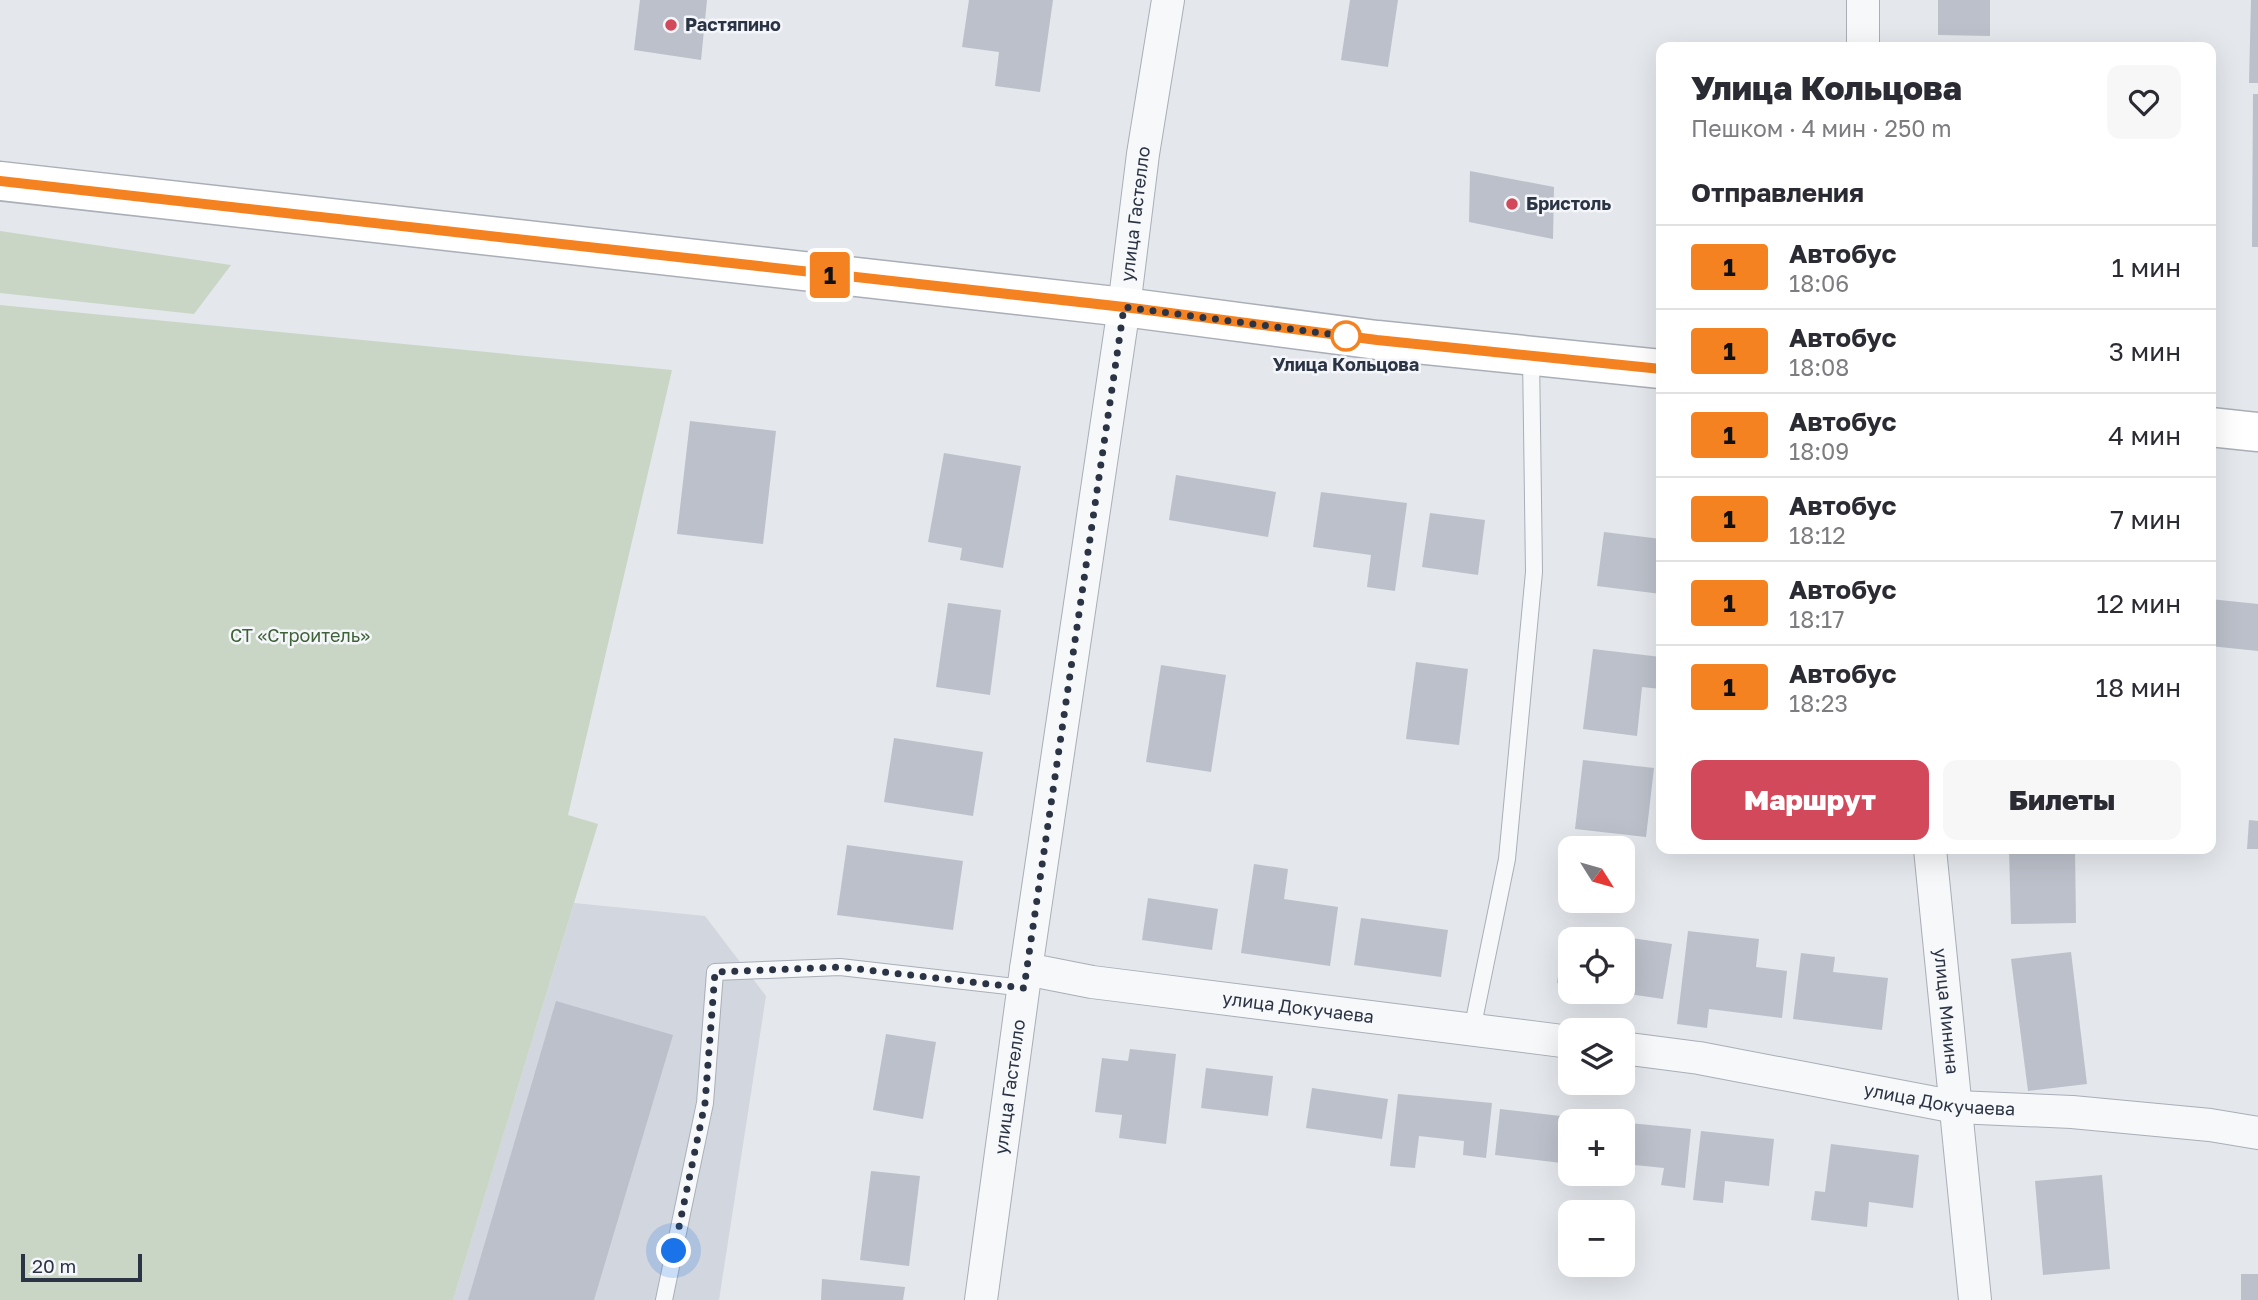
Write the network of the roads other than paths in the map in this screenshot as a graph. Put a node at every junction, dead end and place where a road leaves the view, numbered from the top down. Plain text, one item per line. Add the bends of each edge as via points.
1 (1168, 0) edge
2 (1863, 0) edge
3 (1863, 42) edge
4 (0, 181) edge
5 (1124, 307) junction
6 (1531, 355) junction
7 (1656, 368) edge
8 (2216, 428) edge
9 (2258, 432) edge
10 (1931, 854) edge
11 (1025, 979) junction
12 (1472, 1030) junction
13 (1558, 1041) edge
14 (1635, 1050) edge
15 (1956, 1107) junction
16 (2258, 1133) edge
17 (664, 1300) edge
18 (981, 1300) edge
19 (1975, 1300) edge

1 - 5 street, улица Гастелло
2 - 3 street
4 - 5 main road
5 - 6 main road
5 - 11 street, улица Гастелло
6 - 7 main road
6 - 12 lane via 1534,572 1507,859
8 - 9 main road
10 - 15 street, улица Минина
11 - 12 street, улица Докучаева via 1092,982
11 - 17 lane via 840,967 715,972 705,1103
11 - 18 street, улица Гастелло
12 - 13 street, улица Докучаева
14 - 15 street, улица Докучаева
15 - 16 street, улица Докучаева via 2072,1112
15 - 19 street, улица Минина

